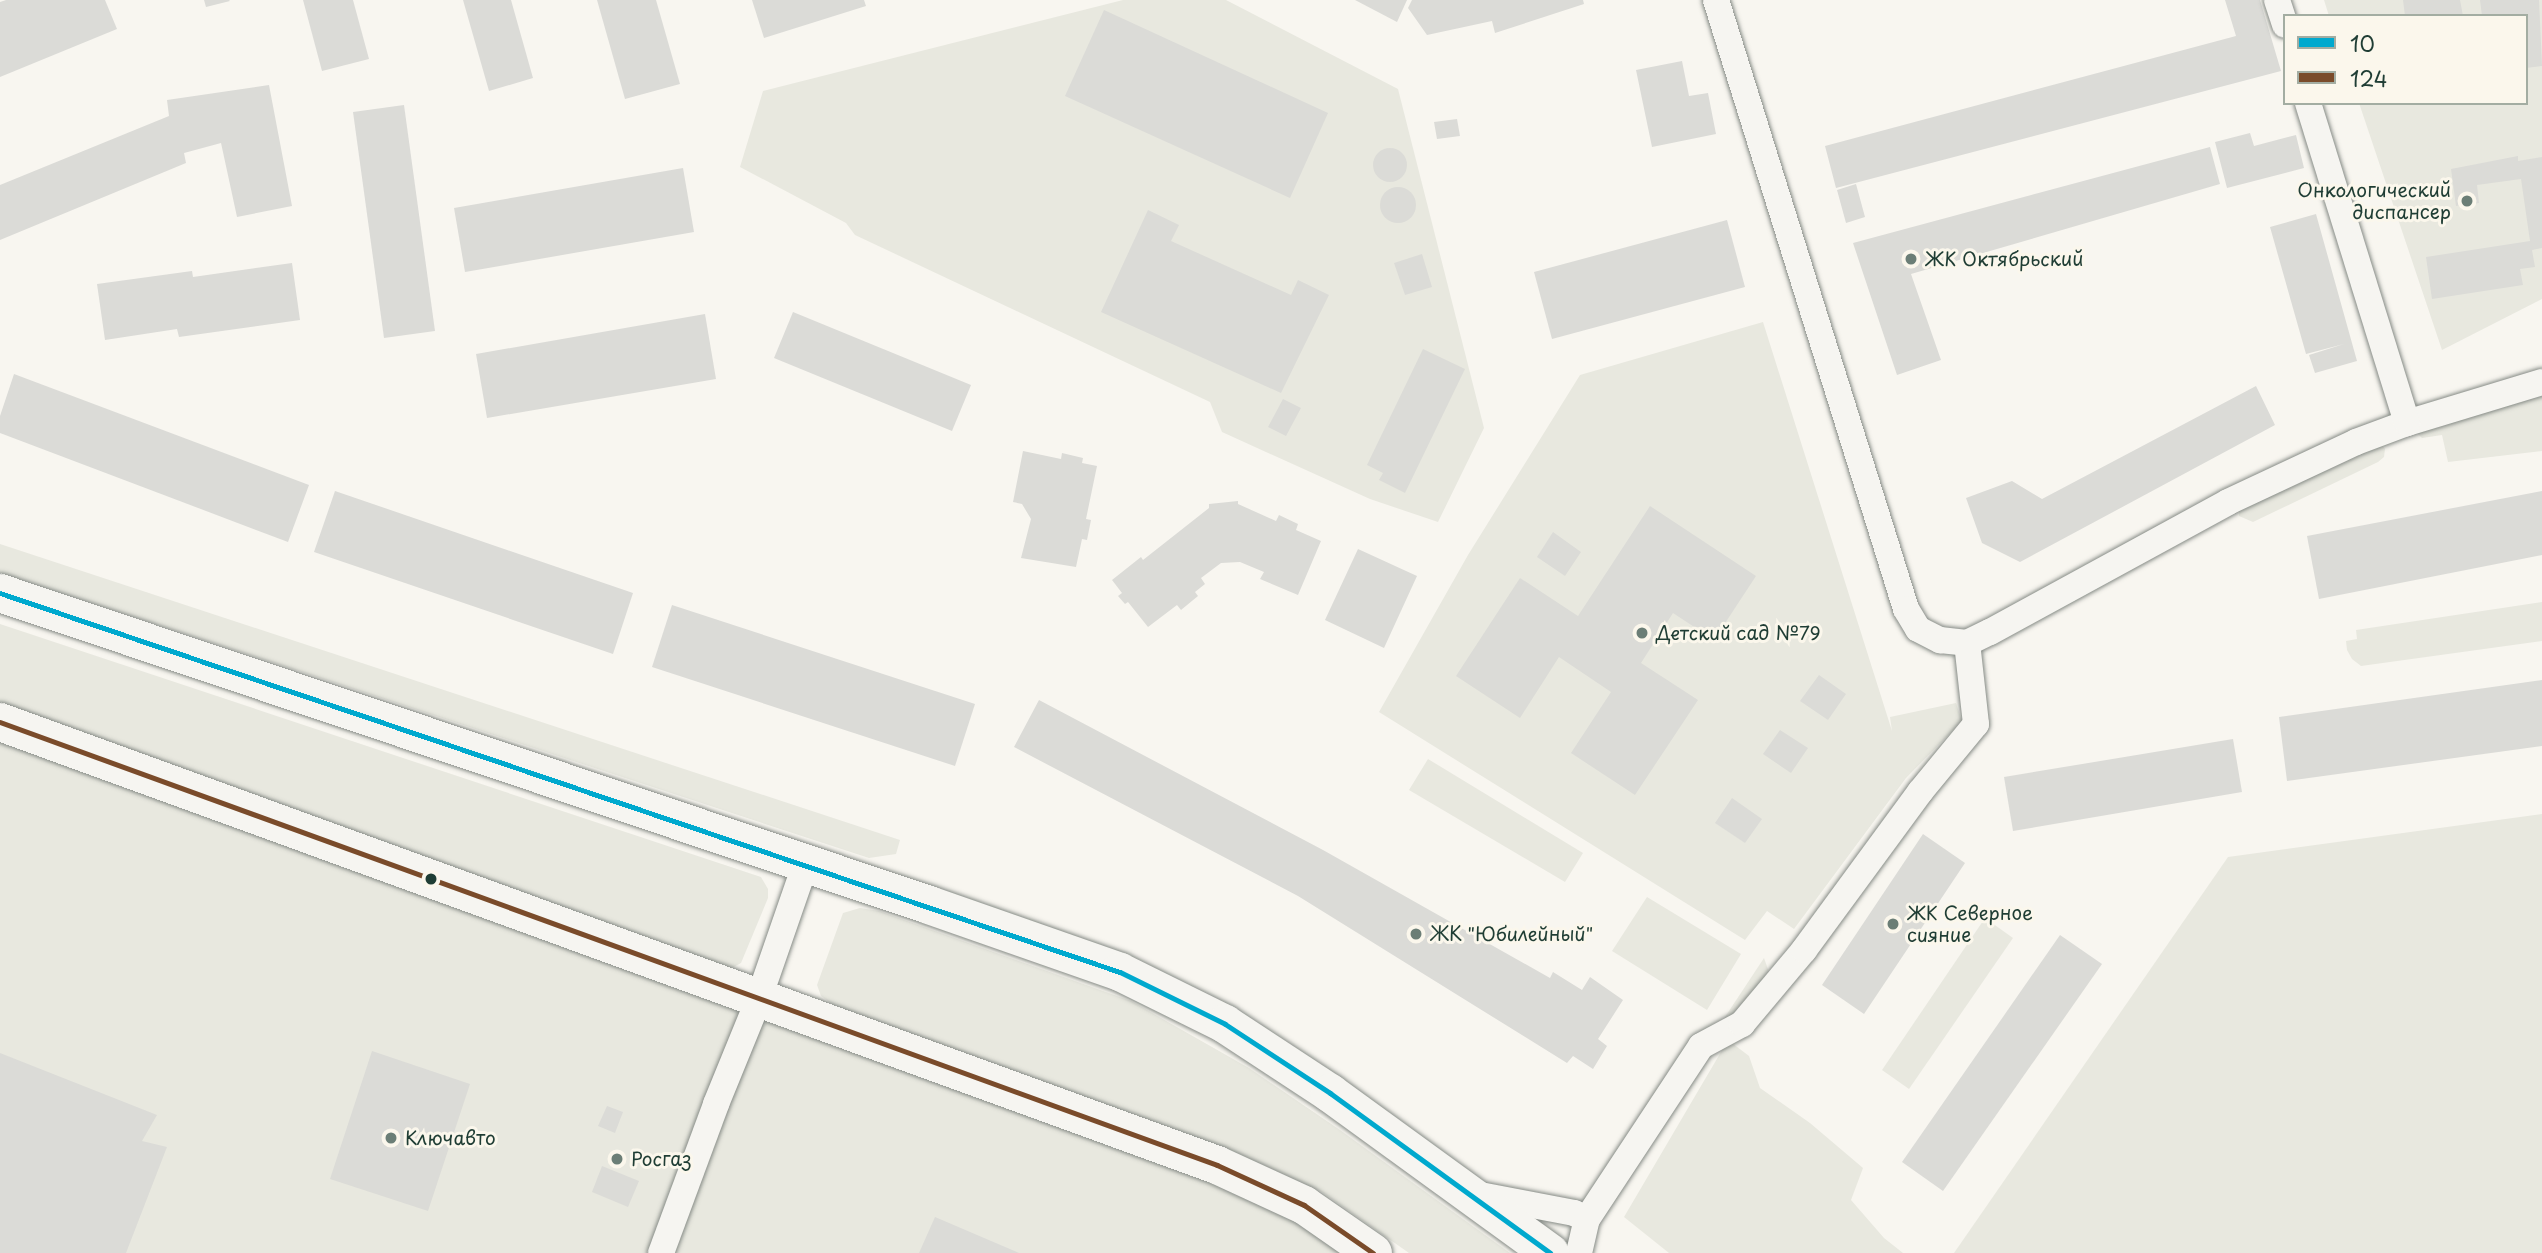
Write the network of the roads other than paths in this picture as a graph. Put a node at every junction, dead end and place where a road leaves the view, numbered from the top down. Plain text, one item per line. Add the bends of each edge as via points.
1 (1716, 0) edge
2 (2277, 0) edge
3 (2283, 20) edge
4 (2309, 105) edge
5 (2542, 382) edge
6 (2407, 423) junction
7 (0, 593) edge
8 (1967, 643) junction
9 (0, 722) edge
10 (805, 865) junction
11 (758, 1001) junction
12 (1467, 1192) junction
13 (1587, 1220) junction
14 (661, 1253) edge
15 (1373, 1253) edge
16 (1550, 1253) edge
17 (1579, 1253) edge

1 - 8 street via 1906,609 1918,629 1940,640
2 - 3 street
4 - 6 street
5 - 6 street
6 - 8 street via 2228,502
7 - 10 main road
8 - 13 street via 1976,724 1742,1024 1701,1045
9 - 11 main road
10 - 11 street
10 - 12 main road via 1120,972 1225,1024
11 - 14 street
11 - 15 main road via 1217,1166 1304,1205
12 - 13 street via 1574,1213
12 - 16 main road
13 - 17 street

